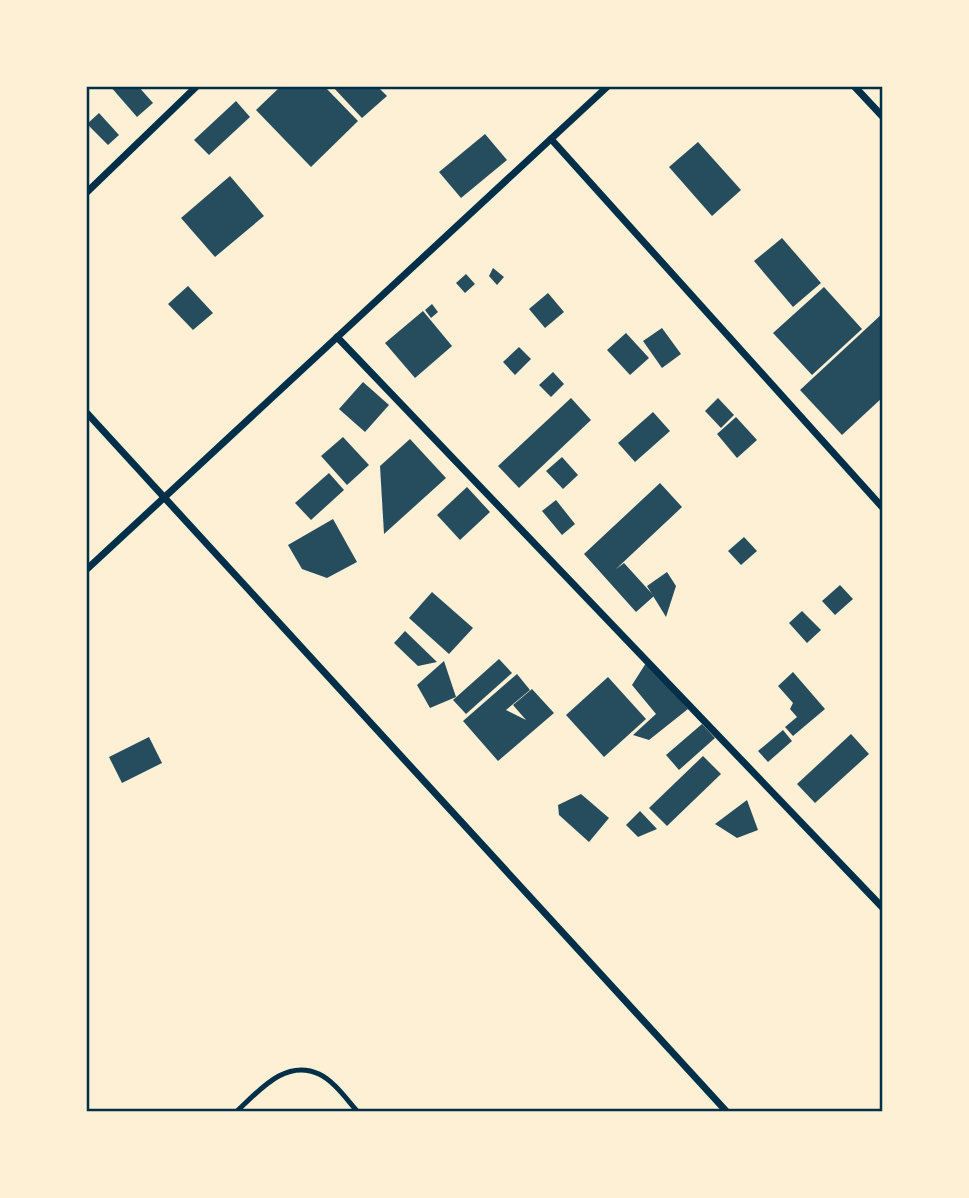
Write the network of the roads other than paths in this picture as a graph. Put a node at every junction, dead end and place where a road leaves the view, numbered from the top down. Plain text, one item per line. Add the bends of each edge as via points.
1 (197, 86) edge
2 (608, 86) edge
3 (854, 86) edge
4 (883, 117) edge
5 (551, 139) junction
6 (86, 193) edge
7 (337, 337) junction
8 (86, 412) edge
9 (163, 498) junction
10 (883, 508) edge
11 (86, 570) edge
12 (883, 908) edge
13 (236, 1112) edge
14 (358, 1112) edge
15 (727, 1112) edge

1 - 6 street
2 - 5 street
3 - 4 street
5 - 7 street
5 - 10 street
7 - 9 street
7 - 12 street
8 - 9 street
9 - 11 street
9 - 15 street
13 - 14 lane via 278,1074 299,1069 319,1074

